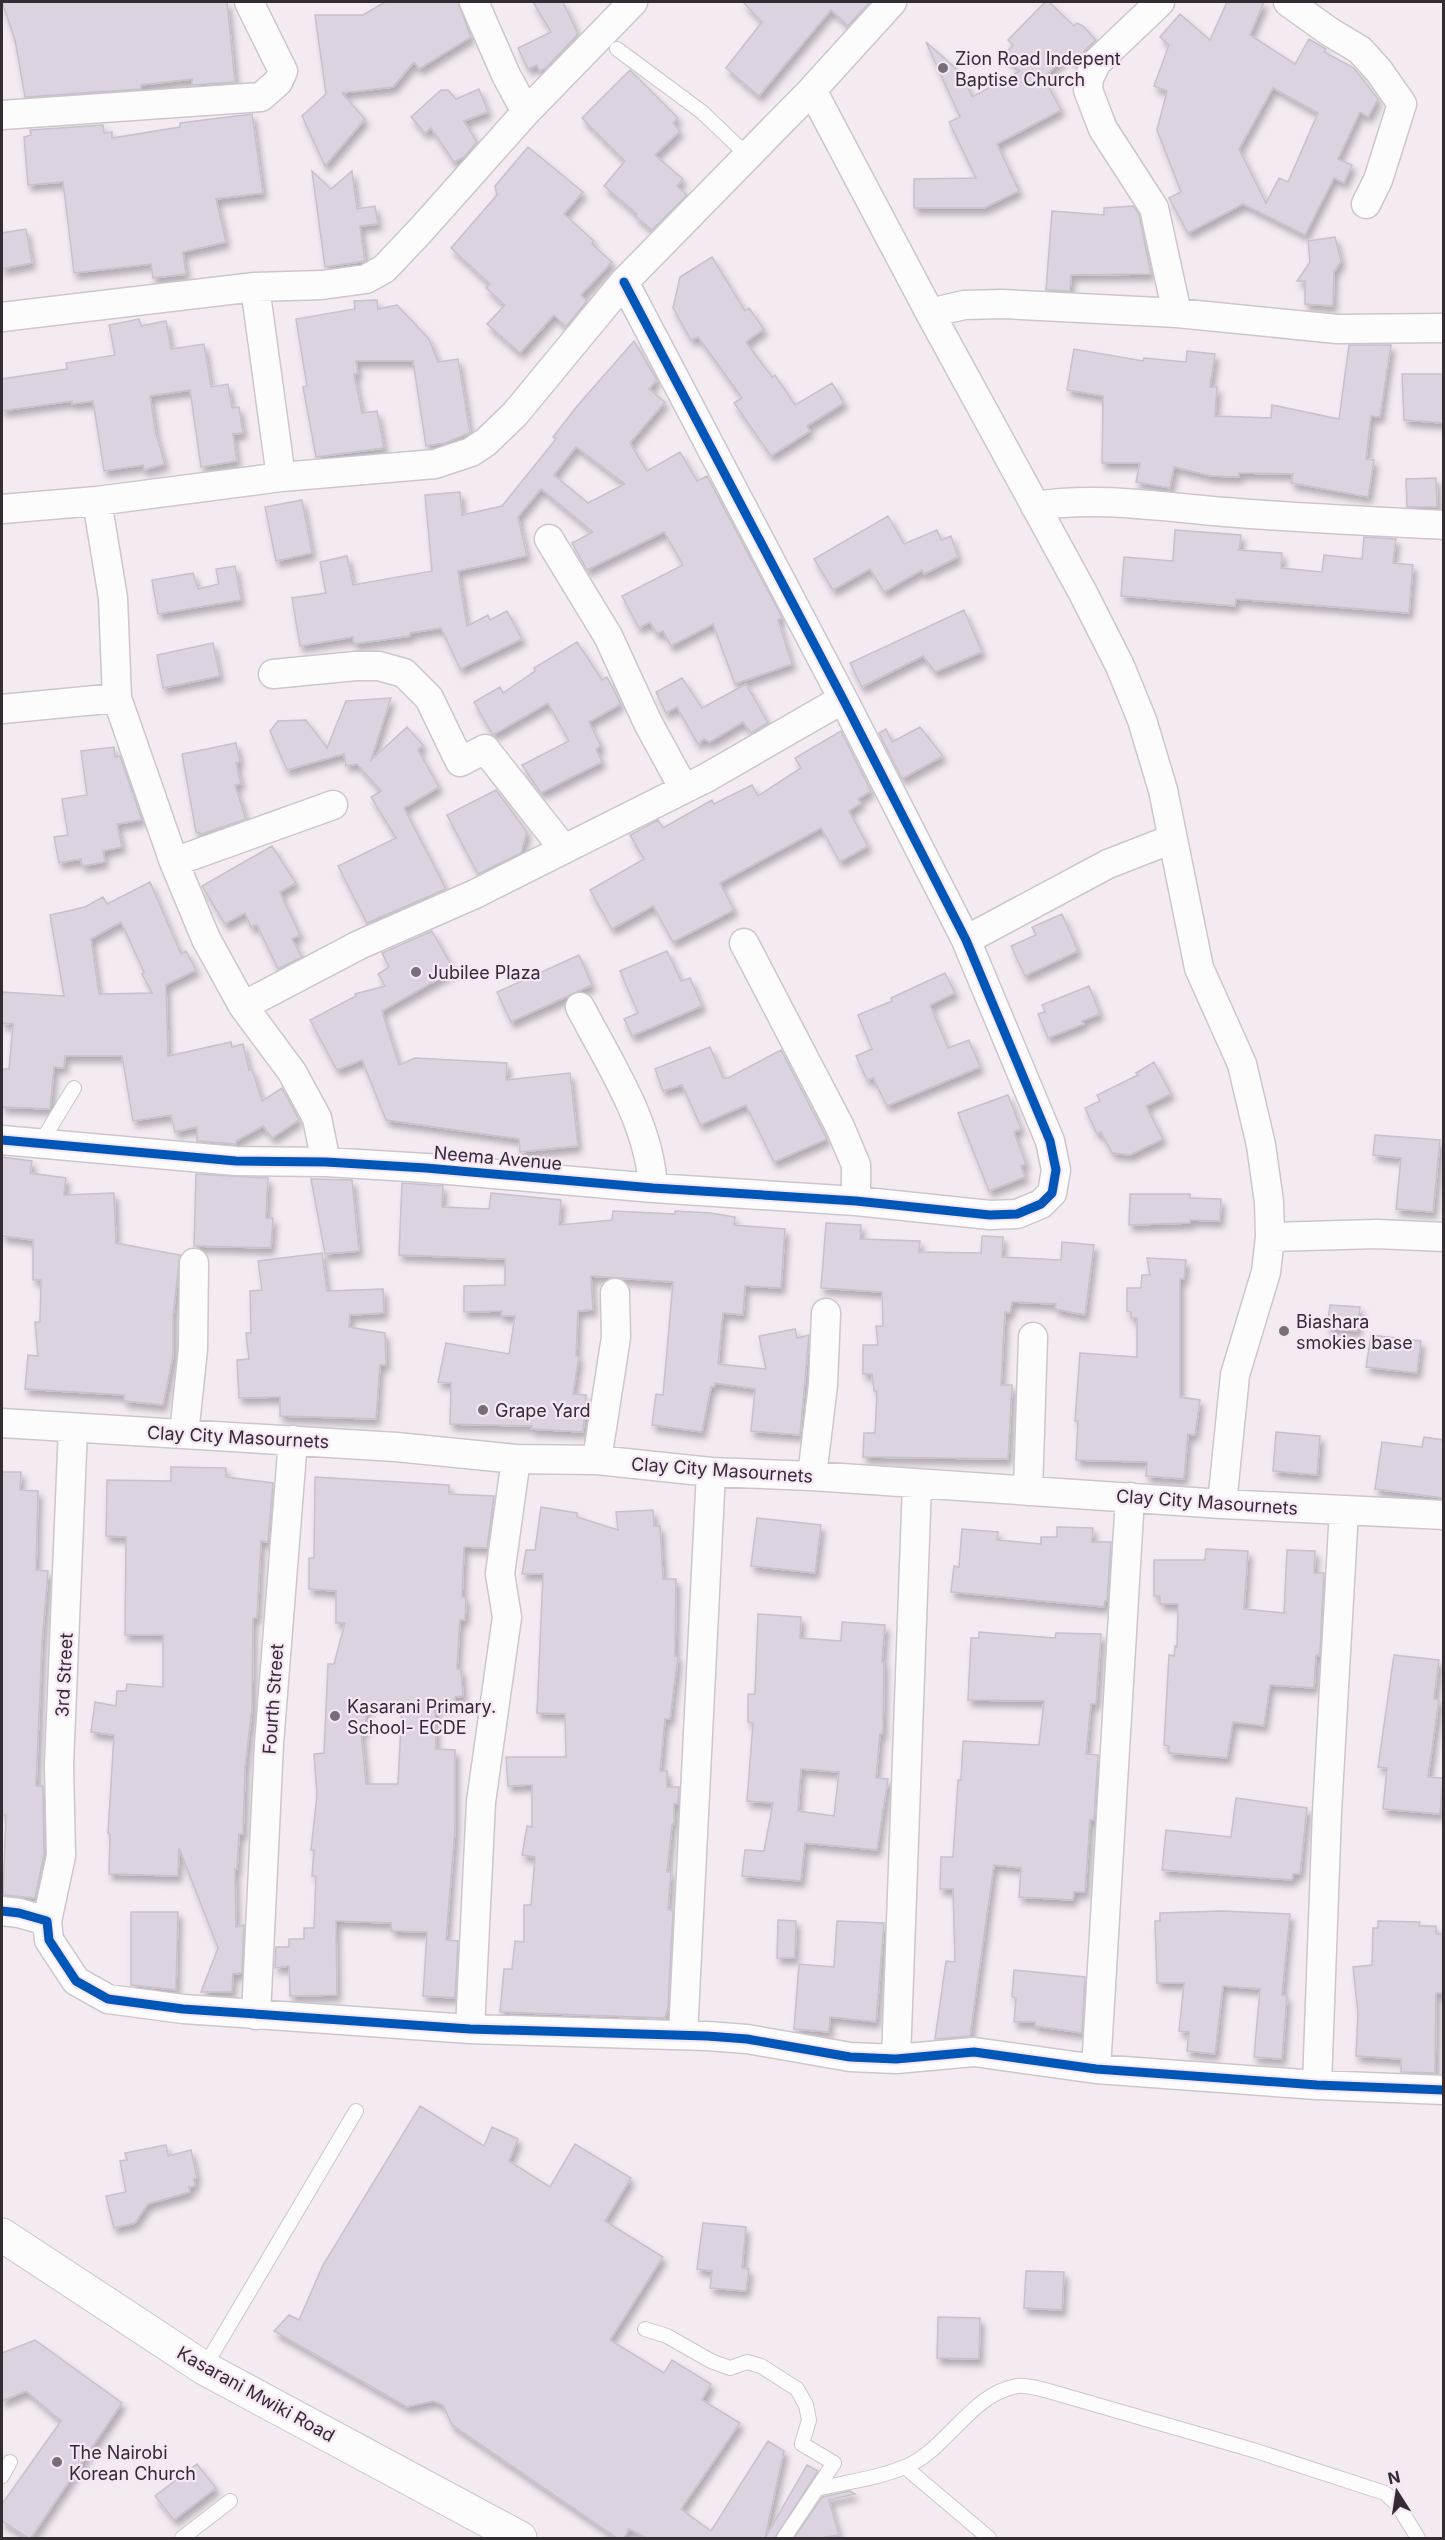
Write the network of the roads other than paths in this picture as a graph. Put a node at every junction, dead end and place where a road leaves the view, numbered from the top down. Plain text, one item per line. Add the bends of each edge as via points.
1 (249, 2) edge
2 (474, 2) edge
3 (633, 2) edge
4 (892, 2) edge
5 (1160, 2) edge
6 (1288, 2) edge
7 (618, 49) dead end
8 (812, 90) junction
9 (526, 112) junction
10 (2, 115) edge
11 (747, 155) junction
12 (1366, 204) dead end
13 (624, 282) junction
14 (255, 287) junction
15 (930, 313) junction
16 (1177, 313) junction
17 (2, 317) edge
18 (1443, 328) edge
19 (281, 477) junction
20 (97, 501) junction
21 (1035, 506) junction
22 (2, 509) edge
23 (1443, 525) edge
24 (549, 539) dead end
25 (273, 674) dead end
26 (117, 698) junction
27 (843, 699) junction
28 (2, 709) edge
29 (684, 789) junction
30 (333, 805) dead end
31 (1172, 839) junction
32 (563, 848) junction
33 (174, 862) junction
34 (966, 940) junction
35 (744, 943) dead end
36 (243, 1006) junction
37 (579, 1006) dead end
38 (74, 1088) dead end
39 (2, 1140) edge
40 (40, 1144) junction
41 (326, 1162) junction
42 (653, 1188) junction
43 (856, 1201) junction
44 (1443, 1237) edge
45 (1270, 1238) junction
46 (194, 1263) dead end
47 (615, 1293) dead end
48 (826, 1313) dead end
49 (1034, 1337) dead end
50 (2, 1423) edge
51 (74, 1428) junction
52 (184, 1434) junction
53 (293, 1440) junction
54 (516, 1459) junction
55 (597, 1460) junction
56 (711, 1472) junction
57 (812, 1476) junction
58 (917, 1484) junction
59 (1028, 1491) junction
60 (1130, 1497) junction
61 (1222, 1504) junction
62 (1344, 1510) junction
63 (1443, 1515) edge
64 (2, 1911) edge
65 (46, 1921) junction
66 (256, 2015) junction
67 (470, 2029) junction
68 (683, 2035) junction
69 (896, 2058) junction
70 (1096, 2069) junction
71 (1317, 2085) junction
72 (1443, 2090) edge
73 (356, 2111) dead end
74 (2, 2235) edge
75 (645, 2328) dead end
76 (204, 2368) junction
77 (10, 2462) dead end
78 (905, 2467) junction
79 (2, 2476) edge
80 (817, 2489) junction
81 (230, 2501) dead end
82 (182, 2538) edge
83 (520, 2538) edge
84 (784, 2538) edge
85 (990, 2538) edge
86 (1418, 2538) edge

1 - 10 street via 283,71 278,82 261,97
2 - 9 street
3 - 9 street
4 - 8 street
5 - 16 street via 1097,62 1088,90 1103,129 1154,208
6 - 12 street via 1360,50 1402,104 1378,180
7 - 11 lane via 702,112
8 - 11 street
8 - 15 street
9 - 14 street via 384,268 366,279
11 - 13 street
13 - 19 street via 514,414 471,452 435,464
13 - 27 street, Neema Avenue
14 - 17 street
14 - 19 street
15 - 16 street via 964,305 1003,304
15 - 21 street
16 - 18 street via 1337,329
19 - 20 street
20 - 22 street
20 - 26 street via 113,598
21 - 23 street via 1067,501 1134,503 1315,519
21 - 31 street via 1120,666 1142,720
24 - 29 street via 608,636
25 - 32 street via 356,666 379,666 404,673 429,698 460,762 485,749
26 - 28 street
26 - 33 street
27 - 29 street
27 - 34 street, Neema Avenue
29 - 32 street
30 - 33 street
31 - 34 street via 1108,864
31 - 45 street via 1199,968 1242,1064 1261,1145
32 - 36 street via 475,894 359,945
33 - 36 street via 206,939
34 - 43 street, Neema Avenue via 1050,1141 1056,1170 1052,1193 1041,1204 1017,1214 990,1215
35 - 43 street via 840,1127 855,1165
36 - 41 street via 292,1072 317,1118
37 - 42 street via 646,1142
38 - 40 lane
39 - 40 street, Neema Avenue
40 - 41 street, Neema Avenue via 236,1161
41 - 42 street, Neema Avenue
42 - 43 street, Neema Avenue
44 - 45 street via 1377,1234
45 - 61 street via 1266,1272 1235,1374
46 - 52 street via 193,1349
47 - 55 street via 616,1337
48 - 57 street via 823,1385
49 - 59 street
50 - 51 street, Clay City Masournets
51 - 52 street, Clay City Masournets
51 - 65 street, 3rd Street via 59,1765 62,1856
52 - 53 street, Clay City Masournets
53 - 54 street, Clay City Masournets
53 - 66 street, Fourth Street via 269,1744
54 - 55 street, Clay City Masournets
54 - 67 street via 500,1574 507,1617 481,1802
55 - 56 street, Clay City Masournets
56 - 57 street, Clay City Masournets
56 - 68 street
57 - 58 street, Clay City Masournets
58 - 59 street, Clay City Masournets
58 - 69 street
59 - 60 street, Clay City Masournets
60 - 61 street, Clay City Masournets
60 - 70 street
61 - 62 street, Clay City Masournets
62 - 63 street, Clay City Masournets
62 - 71 street
64 - 65 street
65 - 66 street via 49,1940 76,1981 108,1999
66 - 67 street
67 - 68 street
68 - 69 street
69 - 70 street via 974,2052
70 - 71 street
71 - 72 street
73 - 76 lane
74 - 76 main road, Kasarani Mwiki Road
75 - 80 lane via 730,2368 747,2362 761,2366 797,2389 809,2420 802,2444 834,2463
76 - 83 main road, Kasarani Mwiki Road
77 - 79 lane
78 - 80 lane
78 - 85 lane
78 - 86 lane via 938,2446 1001,2390 1020,2386 1253,2450 1385,2493 1397,2504
80 - 84 lane
81 - 82 lane

